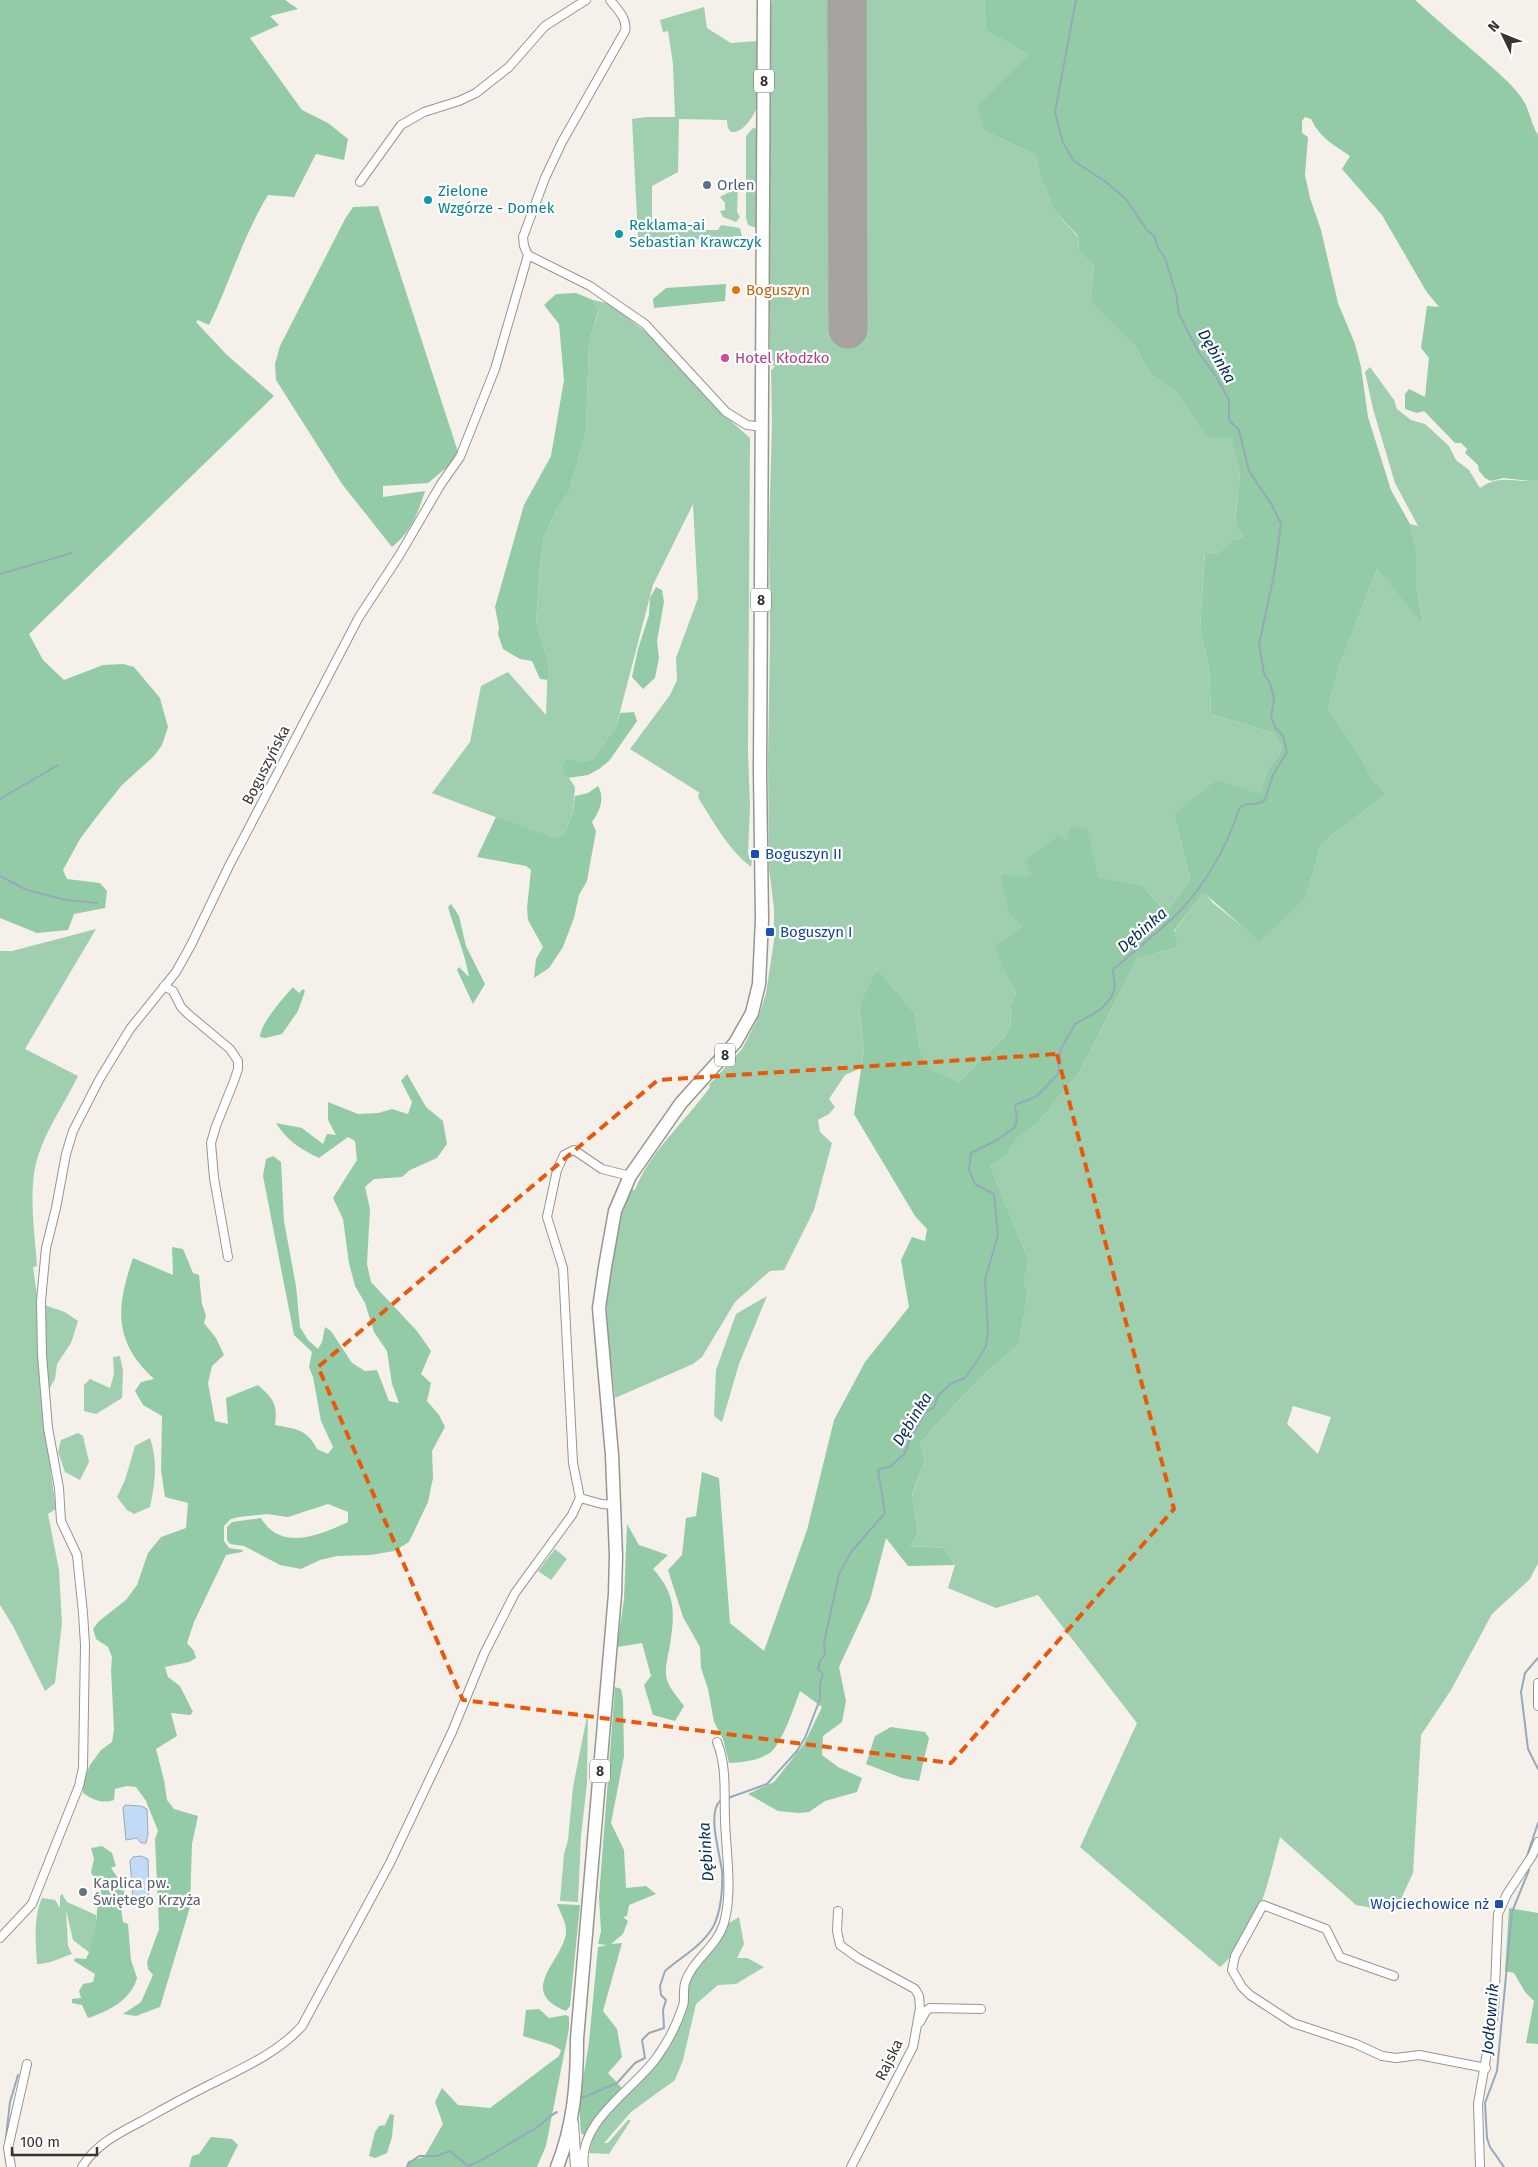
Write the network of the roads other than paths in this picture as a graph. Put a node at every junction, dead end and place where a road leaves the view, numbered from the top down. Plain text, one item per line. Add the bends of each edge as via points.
1 (586, 0) edge
2 (610, 0) edge
3 (764, 0) edge
4 (360, 182) dead end
5 (528, 255) junction
6 (763, 427) junction
7 (164, 986) junction
8 (630, 1176) junction
9 (228, 1257) dead end
10 (580, 1498) junction
11 (614, 1505) junction
12 (1538, 1683) edge
13 (1538, 1706) edge
14 (717, 1742) dead end
15 (1538, 1842) edge
16 (838, 1911) dead end
17 (0, 1938) edge
18 (1394, 1976) dead end
19 (981, 2009) dead end
20 (918, 2024) junction
21 (27, 2064) dead end
22 (1486, 2068) junction
23 (572, 2098) junction
24 (572, 2118) junction
25 (11, 2167) edge
26 (82, 2167) edge
27 (548, 2167) edge
28 (557, 2167) edge
29 (576, 2167) edge
30 (584, 2167) edge
31 (851, 2167) edge
32 (1480, 2167) edge

1 - 4 street via 545,26 509,67 476,92 424,112 401,125
2 - 5 street via 621,14 625,31 545,178 522,237
3 - 6 highway, 8
5 - 6 street via 590,286 645,324 726,412 747,425
5 - 7 street, Boguszyńska via 496,369 467,443 359,617 191,945
6 - 8 highway, 8 via 762,920 758,994 735,1043 675,1111
7 - 9 street via 173,991 180,1007 230,1049 238,1061 234,1082 211,1144
7 - 17 street, Boguszyńska via 130,1028 74,1131 46,1248 42,1301 43,1373 61,1520 77,1555 83,1613 83,1768 79,1786 32,1904
8 - 10 street via 602,1170 582,1154 570,1151 564,1155 557,1170 549,1203 548,1226 563,1268 574,1464
8 - 11 highway, 8 via 615,1211 601,1286
10 - 11 street
10 - 26 street via 572,1515 515,1593 484,1654 452,1732 390,1863 302,2026 289,2039 240,2070 170,2104 107,2140
11 - 23 highway, 8 via 615,1600
12 - 13 street
14 - 30 street via 722,1753 727,1858 728,1899 723,1924 710,1948 691,1968 684,1985 683,2004 668,2040 647,2069 605,2112 586,2143
15 - 22 street via 1498,1914 1494,2012
16 - 20 street, Rajska via 840,1945 915,1989 919,1996
18 - 22 street via 1340,1957 1326,1929 1263,1905 1235,1956 1232,1970 1250,1995 1293,2023 1382,2056 1419,2055
19 - 20 street via 930,2008
20 - 31 street, Rajska via 913,2047
21 - 25 street via 8,2148
22 - 32 street via 1478,2104
23 - 24 highway, 8
23 - 27 highway, 8
24 - 28 highway, 8
24 - 29 main road

